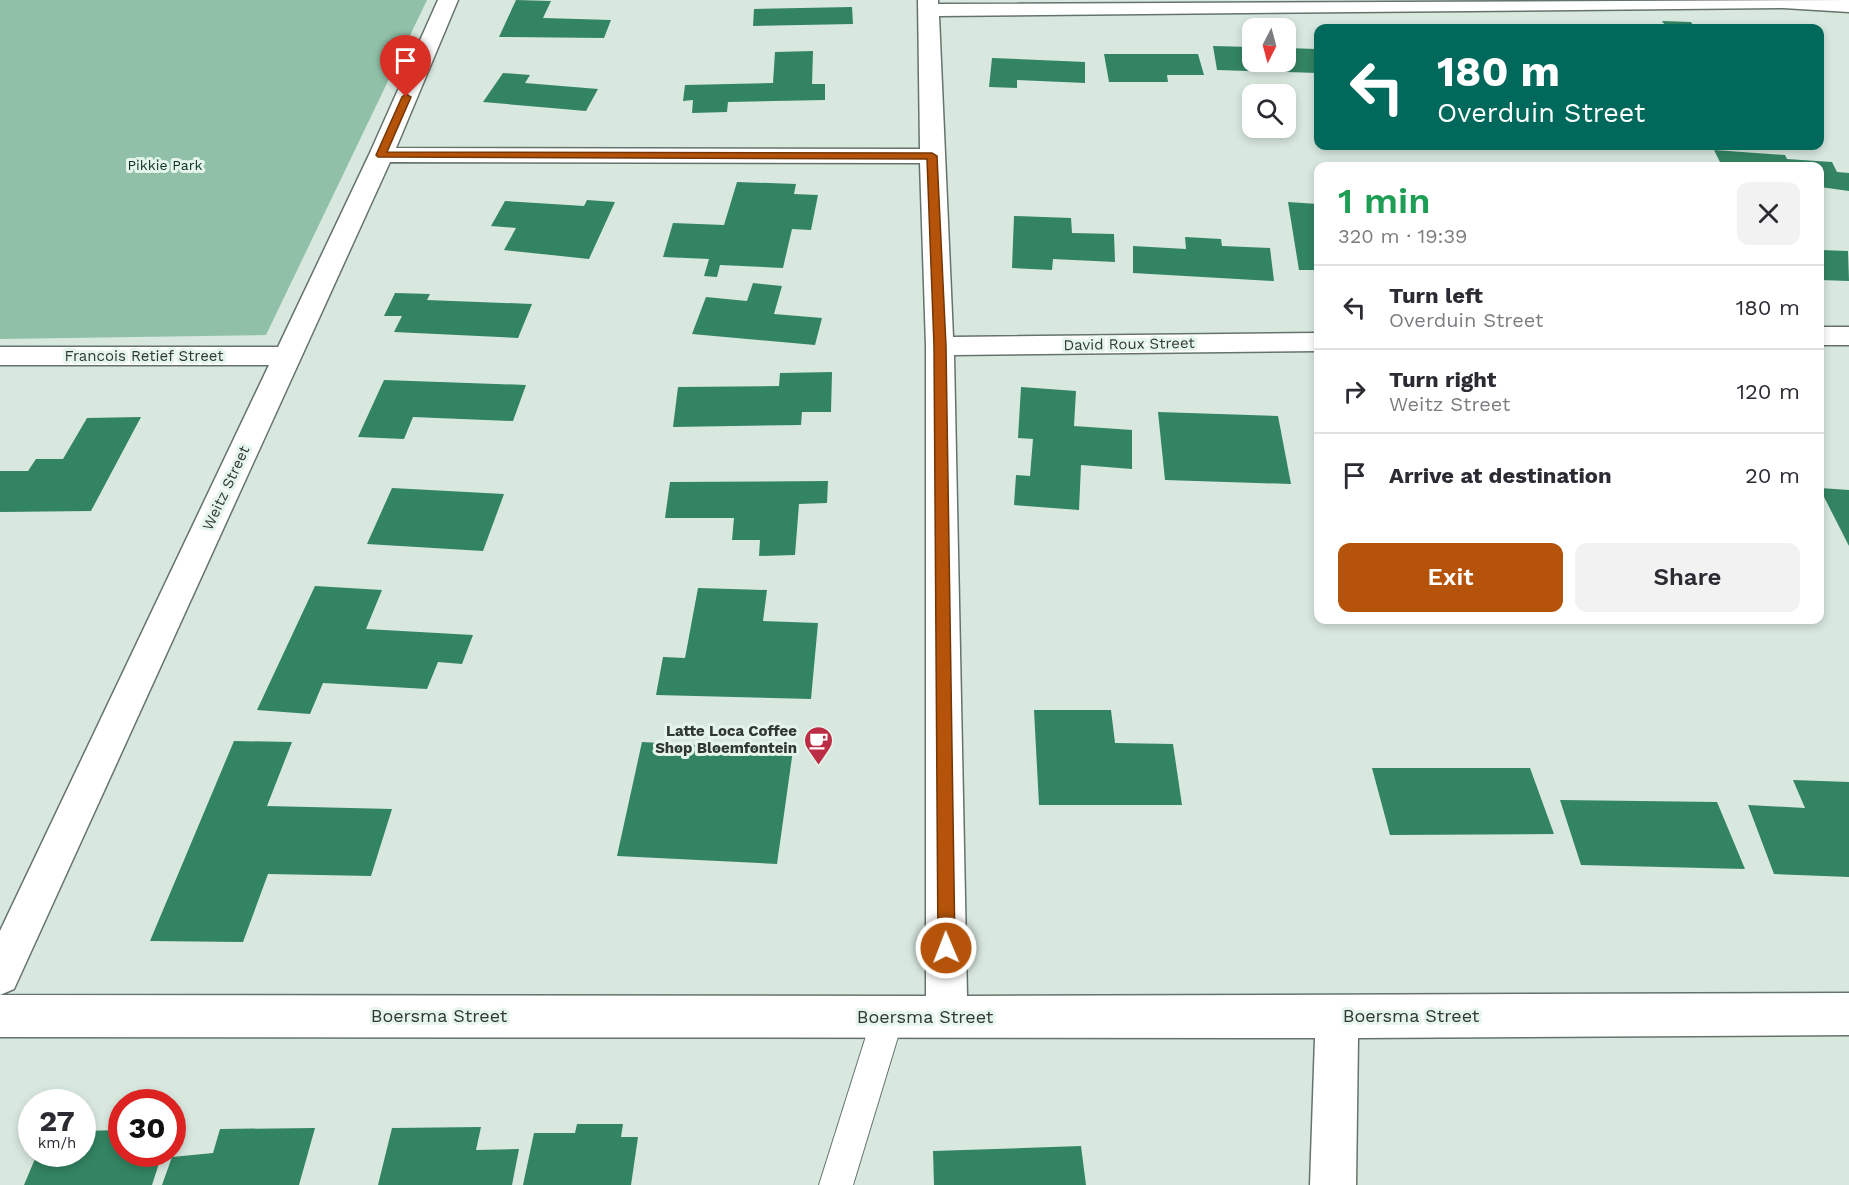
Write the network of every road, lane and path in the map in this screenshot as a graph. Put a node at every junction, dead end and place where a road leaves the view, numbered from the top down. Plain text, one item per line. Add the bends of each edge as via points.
1 (448, 0) edge
2 (1399, 3) edge
3 (929, 5) edge
4 (1849, 6) edge
5 (381, 155) junction
6 (932, 156) junction
7 (1824, 336) edge
8 (1849, 336) edge
9 (1314, 342) edge
10 (940, 346) junction
11 (0, 356) edge
12 (287, 356) junction
13 (0, 975) edge
14 (1849, 1014) edge
15 (0, 1016) edge
16 (888, 1017) junction
17 (947, 1017) junction
18 (1337, 1017) junction
19 (837, 1185) edge
20 (1333, 1185) edge

1 - 5 street, Weitz Street
2 - 3 street
2 - 4 street via 1783,2
3 - 6 street
5 - 6 street
5 - 12 street, Weitz Street
6 - 10 street
7 - 8 street
9 - 10 street, David Roux Street
10 - 17 street
11 - 12 street, Francois Retief Street
12 - 13 street, Weitz Street
14 - 18 street, Boersma Street
15 - 16 street, Boersma Street
16 - 17 street, Boersma Street
16 - 19 lane
17 - 18 street, Boersma Street
18 - 20 street

